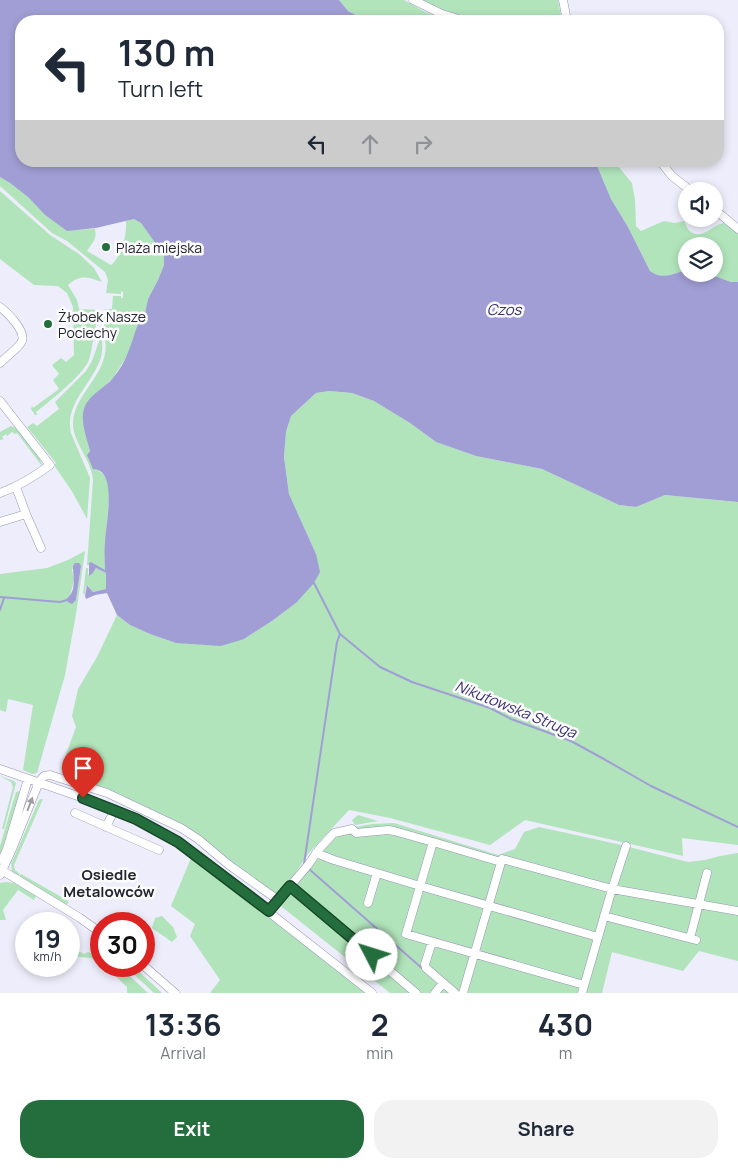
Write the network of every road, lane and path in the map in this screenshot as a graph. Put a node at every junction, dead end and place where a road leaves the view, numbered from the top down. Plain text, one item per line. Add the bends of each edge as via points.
1 (413, 0) edge
2 (563, 0) edge
3 (445, 15) edge
4 (566, 15) edge
5 (665, 167) edge
6 (680, 182) edge
7 (723, 216) edge
8 (738, 229) edge
9 (0, 307) edge
10 (0, 363) edge
11 (0, 400) edge
12 (16, 487) junction
13 (0, 493) edge
14 (26, 514) junction
15 (0, 522) edge
16 (41, 548) dead end
17 (0, 770) edge
18 (28, 779) junction
19 (38, 782) junction
20 (115, 809) junction
21 (75, 813) dead end
22 (106, 827) junction
23 (433, 842) junction
24 (626, 846) dead end
25 (159, 850) dead end
26 (316, 853) junction
27 (501, 862) junction
28 (1, 869) edge
29 (378, 873) junction
30 (707, 873) dead end
31 (290, 886) junction
32 (420, 886) junction
33 (612, 888) junction
34 (278, 900) junction
35 (368, 903) dead end
36 (699, 905) junction
37 (488, 906) junction
38 (269, 911) junction
39 (738, 911) edge
40 (604, 916) junction
41 (90, 925) edge
42 (598, 937) junction
43 (432, 942) junction
44 (474, 953) junction
45 (155, 976) edge
46 (442, 983) junction
47 (585, 990) edge
48 (175, 993) edge
49 (372, 993) edge
50 (416, 993) edge
51 (435, 993) edge
52 (455, 993) edge
53 (463, 993) edge

1 - 3 street
2 - 4 street
5 - 6 street
7 - 8 street
9 - 10 street via 21,331 22,338
11 - 12 street via 50,465
12 - 13 street
12 - 14 street
14 - 15 street
14 - 16 street
17 - 18 street
18 - 19 street
18 - 28 street
19 - 20 street
28 -> 19 street
19 - 34 street via 50,775 81,784 181,828
20 - 22 street
20 - 38 street via 178,842
21 - 22 street
22 - 25 street
23 - 26 street via 388,830 356,832 352,829 334,833
23 - 27 street
23 - 32 street
24 - 33 street
26 - 29 street
26 - 31 street
27 - 33 street via 502,858
27 - 37 street
28 - 41 street
29 - 32 street
29 - 35 street
30 - 36 street
31 - 34 street
31 - 50 street
32 - 37 street
32 - 43 street via 406,934
33 - 36 street
33 - 40 street
34 - 38 street
36 - 39 street
36 - 40 street via 693,939
37 - 42 street
37 - 44 street
38 - 49 street
40 - 42 street
42 - 47 street
43 - 44 street
43 - 46 street via 425,964
44 - 47 street
44 - 53 street
45 - 48 street
46 - 51 street
46 - 52 street

